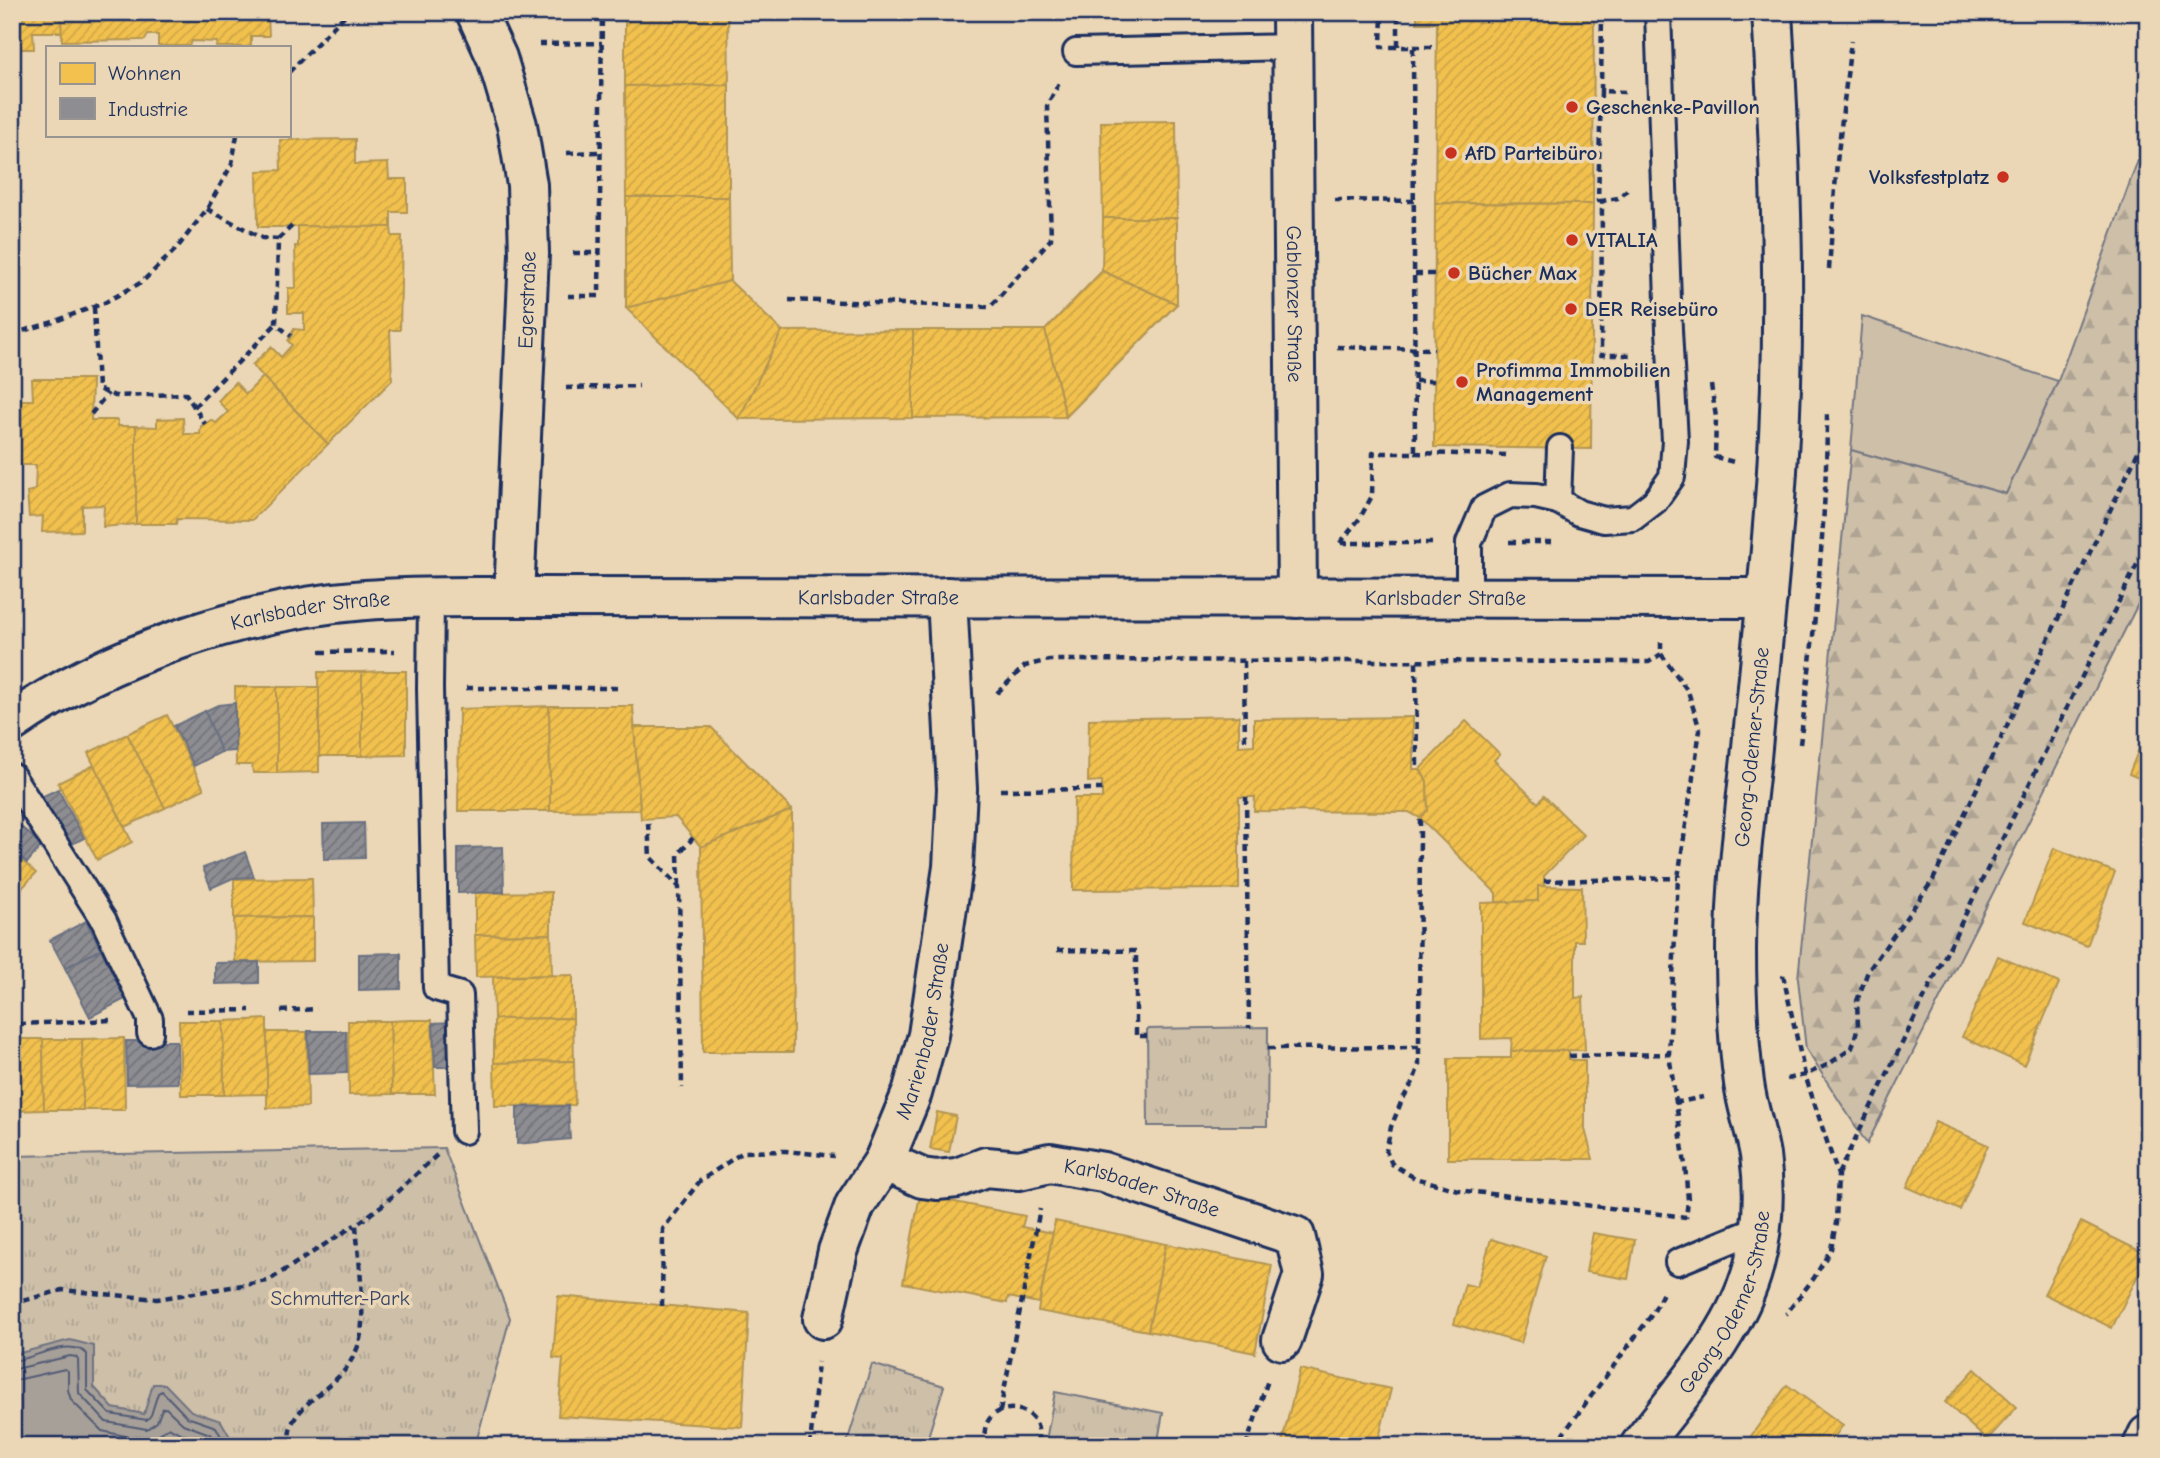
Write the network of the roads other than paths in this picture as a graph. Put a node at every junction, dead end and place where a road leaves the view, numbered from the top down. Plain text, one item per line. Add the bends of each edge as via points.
1 (1658, 12) edge
2 (1772, 12) edge
3 (483, 29) edge
4 (1292, 29) edge
5 (1076, 52) road end
6 (1560, 448) dead end
7 (1558, 501) junction
8 (514, 597) junction
9 (947, 597) junction
10 (431, 598) junction
11 (1297, 598) junction
12 (1469, 598) junction
13 (1767, 598) junction
14 (12, 722) edge
15 (12, 776) edge
16 (150, 1034) dead end
17 (464, 1131) road end
18 (884, 1161) junction
19 (1761, 1228) junction
20 (1678, 1262) road end
21 (823, 1319) road end
22 (1282, 1340) road end
23 (2148, 1436) edge
24 (1640, 1446) edge
25 (2143, 1446) edge

1 - 7 lane via 1675,442 1672,477 1655,501 1633,518 1604,520
2 - 13 street, Georg-Odemer-Straße via 1783,269 1777,472
3 - 8 street, Egerstraße via 497,58 517,125 527,185 529,249
4 - 5 lane
4 - 11 street, Gablonzer Straße
6 - 7 lane
7 - 12 lane via 1510,495 1483,508 1469,543
8 - 9 street, Karlsbader Straße
8 - 10 street, Karlsbader Straße
9 - 11 street, Karlsbader Straße
9 - 18 street, Marienbader Straße via 957,789 953,867 928,1035 912,1093
10 - 14 street, Karlsbader Straße via 364,600 228,625 104,669
10 - 17 lane via 436,988 460,995
11 - 12 street, Karlsbader Straße
12 - 13 street, Karlsbader Straße
13 - 19 street, Georg-Odemer-Straße via 1741,853 1736,950 1738,1029 1763,1189
15 - 16 lane via 104,921 150,1019
18 - 21 street, Marienbader Straße via 855,1205 838,1251
18 - 22 street, Karlsbader Straße via 937,1180 986,1167 1019,1170 1049,1163 1103,1171 1295,1236 1304,1274
19 - 20 lane
19 - 24 street, Georg-Odemer-Straße via 1745,1296 1716,1344
23 - 25 street

